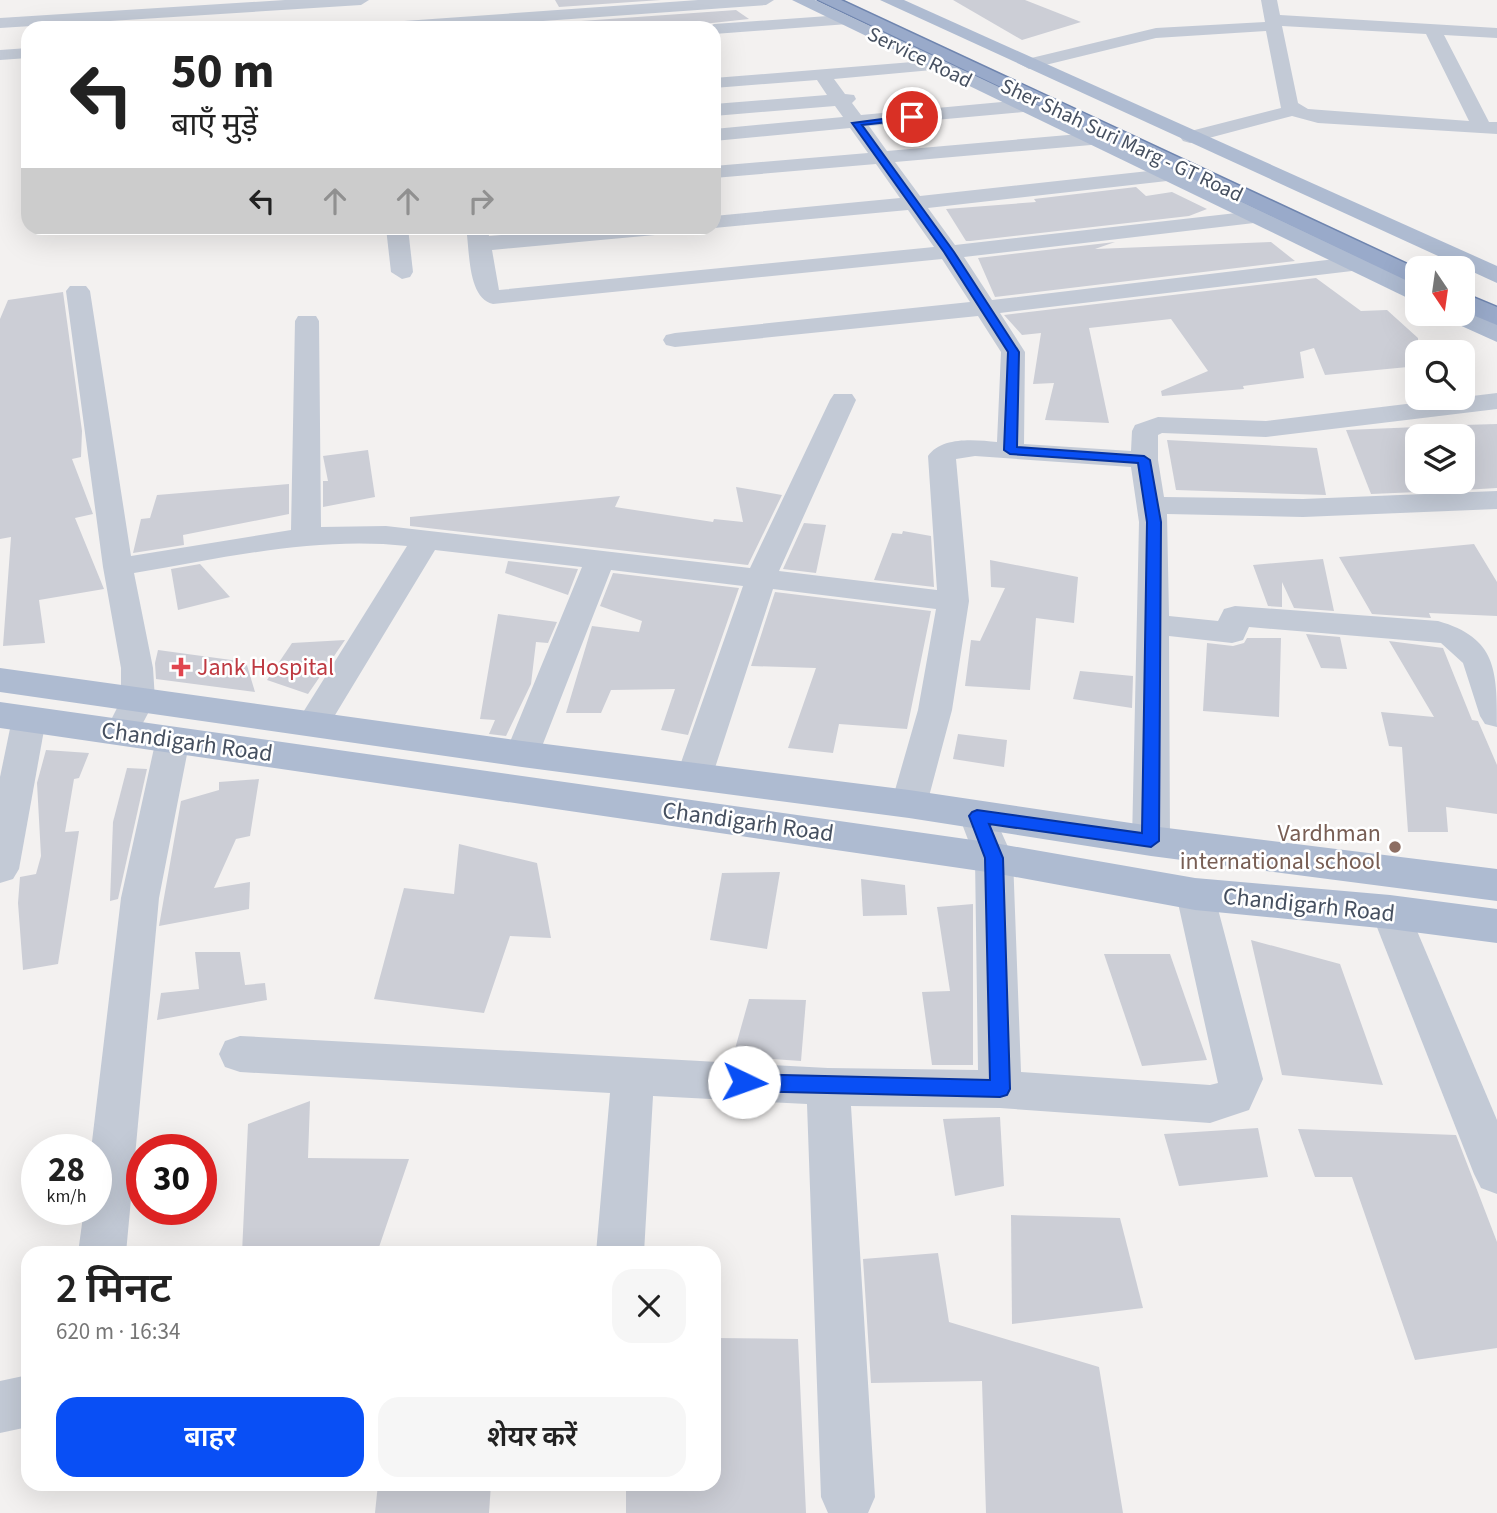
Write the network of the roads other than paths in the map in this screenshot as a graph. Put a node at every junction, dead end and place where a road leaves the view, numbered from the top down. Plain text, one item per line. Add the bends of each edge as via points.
1 (361, 0) edge
2 (766, 0) edge
3 (801, 0) edge
4 (827, 0) edge
5 (856, 0) edge
6 (889, 0) edge
7 (1269, 0) edge
8 (55, 2) dead end
9 (0, 7) edge
10 (139, 14) edge
11 (842, 20) junction
12 (31, 21) edge
13 (474, 21) edge
14 (21, 22) edge
15 (0, 23) edge
16 (1273, 23) junction
17 (721, 29) edge
18 (1432, 29) junction
19 (1497, 33) edge
20 (21, 54) edge
21 (0, 55) edge
22 (1028, 64) junction
23 (937, 65) junction
24 (822, 75) junction
25 (721, 82) edge
26 (984, 87) junction
27 (944, 91) dead end
28 (866, 97) dead end
29 (840, 100) junction
30 (1023, 106) junction
31 (721, 109) edge
32 (1294, 110) junction
33 (856, 123) junction
34 (1490, 127) edge
35 (721, 134) edge
36 (1190, 137) junction
37 (1091, 139) junction
38 (881, 159) junction
39 (721, 171) edge
40 (1167, 175) junction
41 (915, 204) junction
42 (1254, 217) junction
43 (721, 221) edge
44 (398, 235) edge
45 (500, 235) edge
46 (478, 236) edge
47 (949, 252) junction
48 (1410, 256) edge
49 (1352, 264) junction
50 (402, 272) dead end
51 (1405, 273) edge
52 (1497, 275) edge
53 (1475, 286) edge
54 (1405, 289) edge
55 (78, 291) dead end
56 (1497, 296) edge
57 (985, 307) junction
58 (1475, 307) edge
59 (1497, 317) edge
60 (307, 321) dead end
61 (1475, 323) edge
62 (1497, 334) edge
63 (675, 340) dead end
64 (843, 400) dead end
65 (1497, 401) edge
66 (1010, 450) junction
67 (1144, 460) junction
68 (1152, 505) junction
69 (1493, 505) edge
70 (306, 536) junction
71 (426, 540) junction
72 (600, 561) junction
73 (118, 567) junction
74 (761, 578) junction
75 (953, 601) junction
76 (1154, 624) junction
77 (0, 680) edge
78 (130, 716) junction
79 (1497, 716) edge
80 (14, 717) edge
81 (314, 722) junction
82 (173, 739) junction
83 (522, 754) junction
84 (695, 774) junction
85 (909, 804) junction
86 (977, 816) junction
87 (1151, 841) junction
88 (994, 858) junction
89 (0, 869) edge
90 (1497, 885) edge
91 (1195, 894) junction
92 (1390, 912) junction
93 (1497, 926) edge
94 (240, 1054) dead end
95 (634, 1076) junction
96 (828, 1087) junction
97 (1000, 1089) junction
98 (1497, 1174) edge
99 (103, 1246) edge
100 (621, 1246) edge
101 (21, 1402) edge
102 (0, 1407) edge
103 (848, 1497) dead end

1 - 10 street
2 - 13 street
3 - 11 main road, Service Road
4 - 51 highway, Sher Shah Suri Marg - GT Road
5 - 48 highway, Sher Shah Suri Marg - GT Road
6 - 22 main road, Service Road
7 - 16 street
8 - 9 street
10 - 12 street
11 - 17 street
11 - 23 main road, Service Road
14 - 15 street
16 - 18 street
16 - 22 street via 1156,33
16 - 32 street via 1289,106
18 - 19 street
18 - 34 street
20 - 21 street
22 - 36 main road, Service Road
23 - 24 street
23 - 26 main road, Service Road
24 - 25 street
24 - 29 street
26 - 27 street
26 - 30 main road, Service Road
28 - 29 street
29 - 31 street
29 - 33 street
30 - 33 street
30 - 37 main road, Service Road
32 - 34 street via 1318,117
32 - 36 street
33 - 35 street
33 - 38 street
36 - 52 main road, Service Road
37 - 38 street
37 - 40 main road, Service Road
38 - 39 street
38 - 41 street
40 - 41 street
40 - 42 main road, Service Road
41 - 43 street
41 - 47 street
42 - 47 street
42 - 49 main road, Service Road
44 - 50 street
45 - 46 street
46 - 47 street via 488,292 497,297
47 - 57 street
49 - 54 main road, Service Road
49 - 57 street
53 - 56 highway
55 - 73 street
57 - 63 street
57 - 66 street via 1013,352
58 - 59 highway
60 - 70 street
61 - 62 main road
64 - 74 street
65 - 67 street via 1266,429 1158,425 1145,431
66 - 67 street
66 - 75 street via 953,450 942,456
67 - 68 street
68 - 69 street
68 - 76 street
70 - 71 street via 351,533
70 - 73 street
71 - 72 street
71 - 81 street
72 - 74 street
72 - 83 street
73 - 78 street via 137,668
74 - 75 street
74 - 84 street
75 - 85 street via 935,710
76 - 79 street via 1233,633 1235,616 1457,635 1477,658
76 - 87 street
77 - 78 main road, Chandigarh Road
78 - 80 main road, Chandigarh Road
78 - 81 main road, Chandigarh Road
78 - 82 main road, Chandigarh Road
80 - 89 street
81 - 83 main road, Chandigarh Road
82 - 88 main road, Chandigarh Road
82 - 99 street via 140,898
83 - 84 main road, Chandigarh Road
84 - 85 main road, Chandigarh Road
85 - 86 main road, Chandigarh Road
86 - 87 main road, Chandigarh Road
86 - 88 street
87 - 90 main road, Chandigarh Road
88 - 91 main road, Chandigarh Road
88 - 97 street
91 - 92 main road, Chandigarh Road
91 - 97 street via 1241,1079 1234,1097 1210,1104 1182,1104
92 - 93 main road, Chandigarh Road
92 - 98 street
94 - 95 street
95 - 96 street
95 - 100 street
96 - 97 street
96 - 103 street
101 - 102 street

